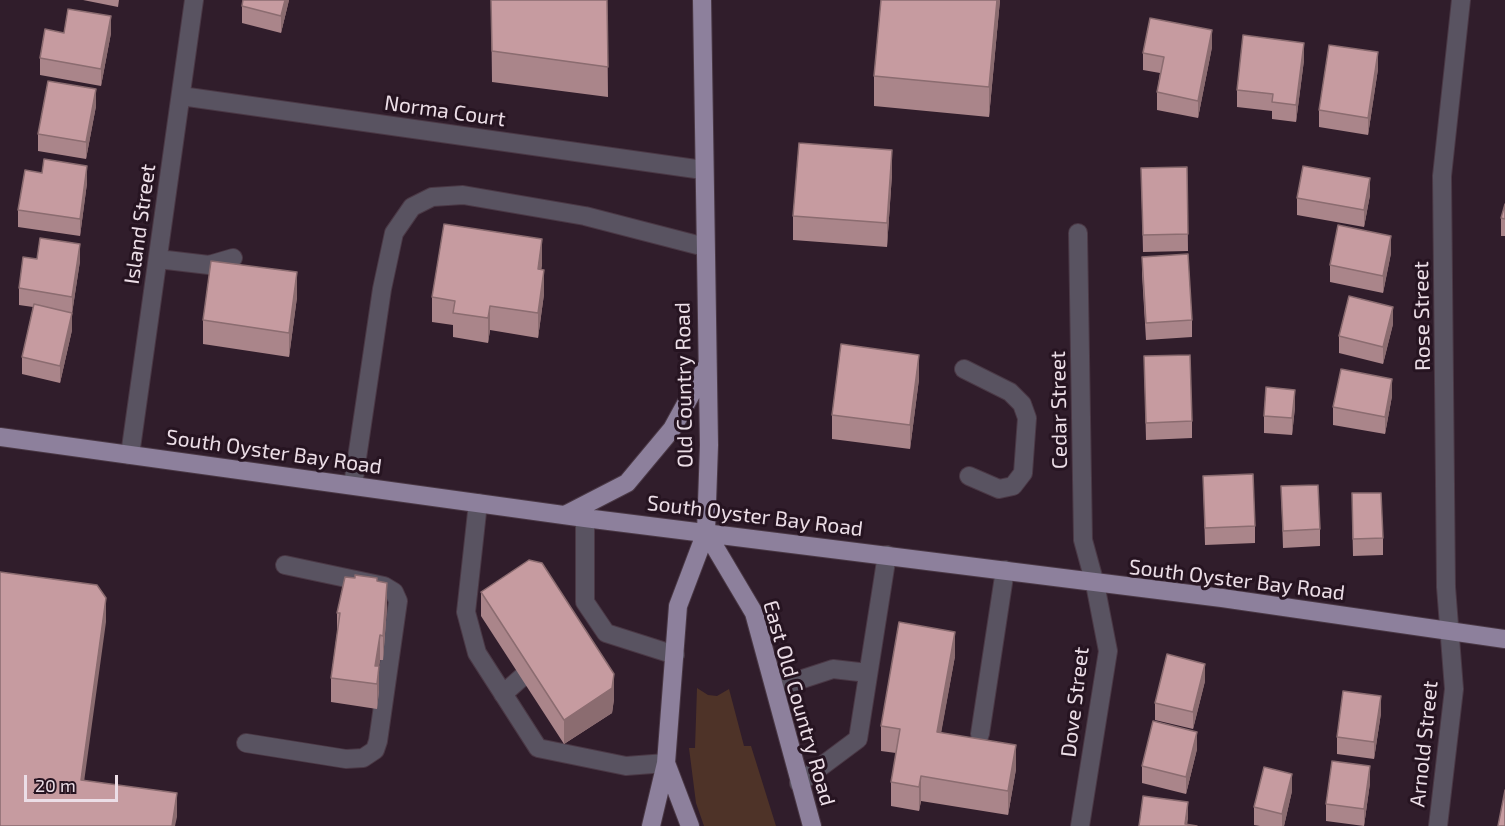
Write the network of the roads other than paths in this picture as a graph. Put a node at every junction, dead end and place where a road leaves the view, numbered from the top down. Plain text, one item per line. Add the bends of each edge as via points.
1 (194, 0) edge
2 (702, 0) edge
3 (1461, 0) edge
4 (181, 96) junction
5 (703, 170) junction
6 (1078, 233) dead end
7 (705, 247) junction
8 (233, 258) dead end
9 (158, 259) junction
10 (707, 365) junction
11 (964, 369) dead end
12 (0, 437) edge
13 (130, 455) junction
14 (969, 476) dead end
15 (353, 485) junction
16 (478, 503) junction
17 (565, 515) junction
18 (585, 518) junction
19 (706, 532) junction
20 (887, 555) junction
21 (285, 565) dead end
22 (1005, 570) junction
23 (1095, 584) junction
24 (596, 618) junction
25 (1450, 631) junction
26 (582, 632) edge
27 (1505, 639) edge
28 (675, 655) junction
29 (868, 673) junction
30 (521, 678) edge
31 (775, 688) junction
32 (503, 694) junction
33 (980, 734) dead end
34 (246, 743) dead end
35 (666, 763) junction
36 (799, 783) junction
37 (651, 826) edge
38 (690, 826) edge
39 (812, 826) edge
40 (1080, 826) edge
41 (1438, 826) edge

1 - 4 street, Island Street
2 - 5 main road, Old Country Road
3 - 25 street, Rose Street via 1442,176 1446,587
4 - 5 street, Norma Court
4 - 9 street, Island Street
5 - 7 main road, Old Country Road
6 - 23 street, Cedar Street via 1083,540
7 - 10 main road, Old Country Road
7 - 15 street via 598,220 463,195 432,197 412,207 394,233
8 - 9 street via 209,265
9 - 13 street, Island Street
10 - 17 main road via 672,429 627,483
10 - 19 main road, Old Country Road
11 - 14 street via 1010,392 1022,404 1028,418 1023,473 1013,486 999,489
12 - 13 main road, South Oyster Bay Road
13 - 15 main road, South Oyster Bay Road
15 - 16 main road, South Oyster Bay Road
16 - 17 main road, South Oyster Bay Road
16 - 32 street via 466,612 477,653
17 - 18 main road, South Oyster Bay Road
18 - 19 main road, South Oyster Bay Road
18 - 24 street via 585,602
19 - 20 main road, South Oyster Bay Road
19 - 28 main road, Old Country Road via 678,606
19 - 31 main road, East Old Country Road via 754,613
20 - 22 main road, South Oyster Bay Road
20 - 29 street
21 - 34 street via 384,586 394,592 398,601 378,741 375,750 363,758 346,759
22 - 23 main road, South Oyster Bay Road
22 - 33 street
23 - 25 main road, South Oyster Bay Road
23 - 40 street, Dove Street via 1108,651
24 - 26 street
24 - 28 street via 606,633
25 - 27 main road, South Oyster Bay Road
25 - 41 street, Arnold Street via 1454,689
28 - 35 main road, Old Country Road
29 - 31 street via 833,669
29 - 36 street via 858,739
30 - 32 street
31 - 36 main road, East Old Country Road
32 - 35 street via 538,748 626,766
35 - 37 main road, Old Country Road
35 - 38 main road
36 - 39 main road, East Old Country Road

